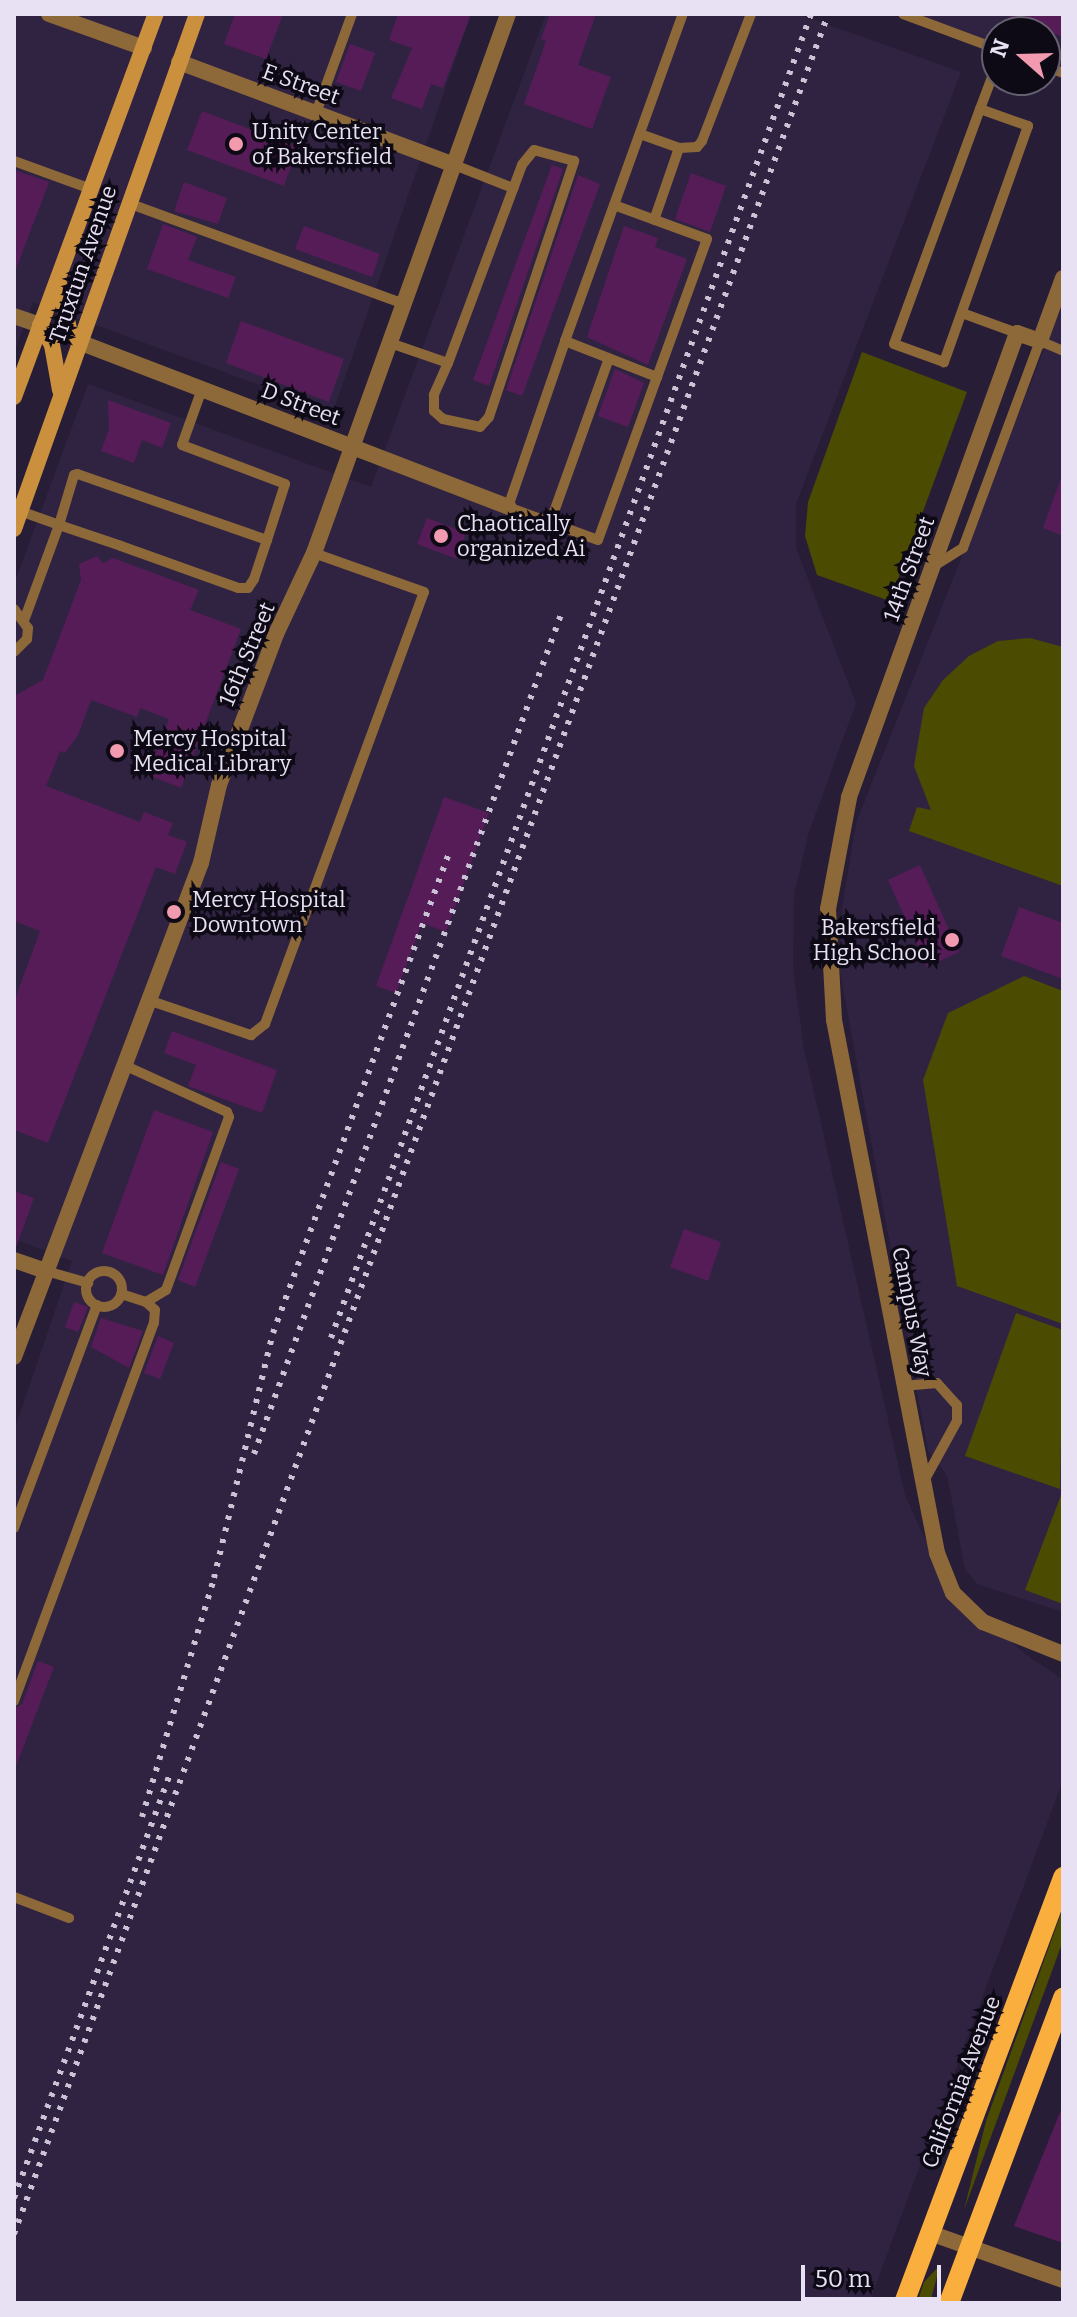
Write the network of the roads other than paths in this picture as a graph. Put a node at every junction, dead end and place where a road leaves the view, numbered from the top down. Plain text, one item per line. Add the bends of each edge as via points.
1 (49, 14) edge
2 (156, 14) edge
3 (197, 14) edge
4 (352, 14) edge
5 (508, 14) edge
6 (683, 14) edge
7 (751, 14) edge
8 (903, 14) edge
9 (981, 43) edge
10 (144, 48) junction
11 (179, 62) junction
12 (985, 96) edge
13 (980, 109) junction
14 (316, 113) junction
15 (640, 134) junction
16 (679, 148) junction
17 (14, 161) edge
18 (452, 164) junction
19 (513, 188) junction
20 (91, 189) junction
21 (128, 203) junction
22 (614, 205) junction
23 (654, 220) junction
24 (57, 277) junction
25 (1063, 278) edge
26 (404, 304) junction
27 (962, 313) junction
28 (14, 316) edge
29 (40, 325) junction
30 (1017, 333) junction
31 (565, 341) junction
32 (1040, 341) junction
33 (79, 342) junction
34 (390, 343) junction
35 (1063, 351) edge
36 (609, 358) junction
37 (448, 363) junction
38 (657, 377) junction
39 (202, 389) junction
40 (60, 392) junction
41 (14, 397) edge
42 (353, 447) junction
43 (508, 507) junction
44 (20, 511) junction
45 (550, 523) junction
46 (59, 525) junction
47 (14, 529) edge
48 (267, 540) junction
49 (314, 553) junction
50 (934, 566) junction
51 (14, 609) edge
52 (25, 618) junction
53 (14, 652) edge
54 (828, 909) joint
55 (151, 1001) junction
56 (126, 1066) junction
57 (14, 1260) edge
58 (46, 1271) junction
59 (88, 1283) junction
60 (121, 1294) junction
61 (146, 1302) junction
62 (97, 1305) junction
63 (14, 1357) edge
64 (903, 1386) junction
65 (922, 1487) junction
66 (14, 1528) edge
67 (1063, 1654) edge
68 (14, 1701) edge
69 (1063, 1877) edge
70 (14, 1897) edge
71 (69, 1918) dead end
72 (1063, 1998) edge
73 (930, 2233) junction
74 (970, 2247) junction
75 (1063, 2280) edge
76 (904, 2303) edge
77 (949, 2303) edge

1 - 10 street
2 - 10 main road, Truxtun Avenue
3 - 11 main road, Truxtun Avenue
4 - 14 lane
5 - 18 street, 16th Street
6 - 15 lane
7 - 16 lane via 702,141 697,147
8 - 9 lane
10 - 20 main road, Truxtun Avenue
11 - 14 street, E Street
11 - 21 main road, Truxtun Avenue
12 - 13 lane
13 - 27 lane via 1028,126
13 - 27 lane via 894,344 944,362
14 - 18 street, E Street
15 - 16 lane
15 - 22 lane
16 - 23 lane
17 - 20 lane
18 - 19 lane
18 - 26 street, 16th Street
19 - 37 lane
19 - 37 lane via 534,150 574,161 489,417 480,427 443,419 434,411 434,395
20 - 24 main road, Truxtun Avenue
21 - 26 lane
21 - 33 main road, Truxtun Avenue
22 - 23 lane
22 - 31 lane
23 - 38 lane via 707,239
24 - 29 main road, Truxtun Avenue
24 - 33 main road via 70,333
25 - 32 street
26 - 34 street, 16th Street
27 - 30 lane
28 - 29 street
29 - 40 main road via 52,345
29 - 41 main road, Truxtun Avenue
30 - 32 street
30 - 50 street, 14th Street
31 - 36 lane
31 - 43 lane
32 - 35 lane
32 - 50 lane via 963,548
33 - 39 street, D Street
33 - 40 main road, Truxtun Avenue
34 - 37 lane
34 - 42 street, 16th Street
36 - 38 lane
36 - 45 lane
38 - 45 lane via 598,540
39 - 42 street, D Street
39 - 48 lane via 182,445 285,484
40 - 44 main road, Truxtun Avenue
42 - 43 street, D Street
42 - 49 street, 16th Street
43 - 45 lane
44 - 46 lane
44 - 47 main road, Truxtun Avenue
46 - 48 lane via 238,588 248,588 254,579
46 - 48 lane via 77,474
46 - 52 lane
49 - 55 street, 16th Street via 276,634 219,785 201,863
49 - 55 lane via 424,592 265,1024 251,1035
50 - 54 street, 14th Street via 849,798
51 - 52 lane
52 - 53 lane via 27,639
54 - 64 street, Campus Way via 834,1020
55 - 56 street, 16th Street
56 - 58 street, 16th Street
56 - 61 lane via 229,1117 166,1290
57 - 58 street
58 - 59 lane
58 - 63 street, 16th Street
59 - 60 lane via 98,1272 111,1272 120,1280
59 - 62 lane via 88,1297
60 - 61 lane
60 - 62 lane via 113,1305
61 - 68 lane via 155,1310 154,1323
62 - 66 lane
64 - 65 street, Campus Way
64 - 65 lane via 937,1383 957,1405 957,1421
65 - 67 street, Campus Way via 953,1593 983,1622
69 - 73 main road, California Avenue
70 - 71 lane
72 - 74 main road
73 - 74 street
73 - 76 main road, California Avenue
74 - 75 street
74 - 77 main road

